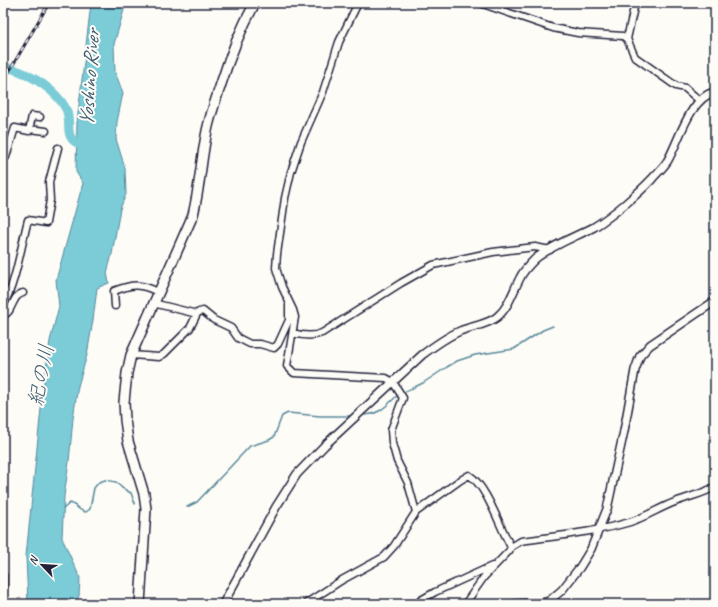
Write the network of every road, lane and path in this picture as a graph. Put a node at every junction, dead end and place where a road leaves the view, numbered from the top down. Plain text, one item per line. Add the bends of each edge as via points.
1 (256, 3) edge
2 (358, 3) edge
3 (480, 3) edge
4 (636, 3) edge
5 (628, 39) junction
6 (715, 92) edge
7 (700, 101) junction
8 (40, 117) dead end
9 (30, 129) junction
10 (46, 131) dead end
11 (58, 148) dead end
12 (3, 156) edge
13 (550, 250) junction
14 (158, 292) junction
15 (23, 293) dead end
16 (715, 301) edge
17 (289, 302) junction
18 (153, 303) junction
19 (3, 305) edge
20 (115, 306) dead end
21 (197, 314) junction
22 (3, 316) edge
23 (293, 333) junction
24 (131, 355) junction
25 (393, 382) junction
26 (715, 487) edge
27 (416, 512) junction
28 (600, 529) junction
29 (511, 547) junction
30 (497, 563) junction
31 (3, 575) edge
32 (3, 591) edge
33 (140, 604) edge
34 (223, 604) edge
35 (305, 604) edge
36 (416, 604) edge
37 (465, 604) edge
38 (515, 604) edge

1 - 14 main road via 231,52 211,115 193,215
2 - 17 street via 339,42 323,92 301,142 290,179 276,268
3 - 5 street via 553,28 578,33 623,36
4 - 5 street
5 - 7 street via 635,57 676,86 685,88
6 - 7 street
7 - 13 street via 684,124 667,161 651,180 595,226
8 - 9 street via 32,116
9 - 10 street
9 - 12 street via 29,131 15,128 6,157
11 - 19 street via 49,182 50,200 46,223 28,220 10,291
13 - 23 street via 535,247 493,252 433,265 322,334 307,336
13 - 25 street via 536,258 520,276 511,298 497,317 435,344
14 - 18 main road
14 - 20 street via 148,287 130,285 114,291
15 - 22 street via 16,297 10,310
16 - 28 street via 650,345 640,356 607,509
17 - 21 street via 289,320 274,348 250,344 238,338 231,328 203,311
17 - 23 street via 295,317
18 - 21 street
18 - 24 main road
21 - 24 street via 190,328 164,354 159,357
23 - 25 street via 287,366 294,373 386,378
24 - 33 main road via 124,402 125,420 146,510
25 - 27 street via 403,398 391,430 392,443
25 - 34 street via 297,474
26 - 28 street via 640,518
27 - 29 street via 458,480 469,475 476,479 482,488
27 - 35 street via 384,557
28 - 29 street via 521,541
28 - 38 street via 580,567 556,596 542,603
29 - 30 street
30 - 36 street via 435,592
30 - 37 street
31 - 32 street

